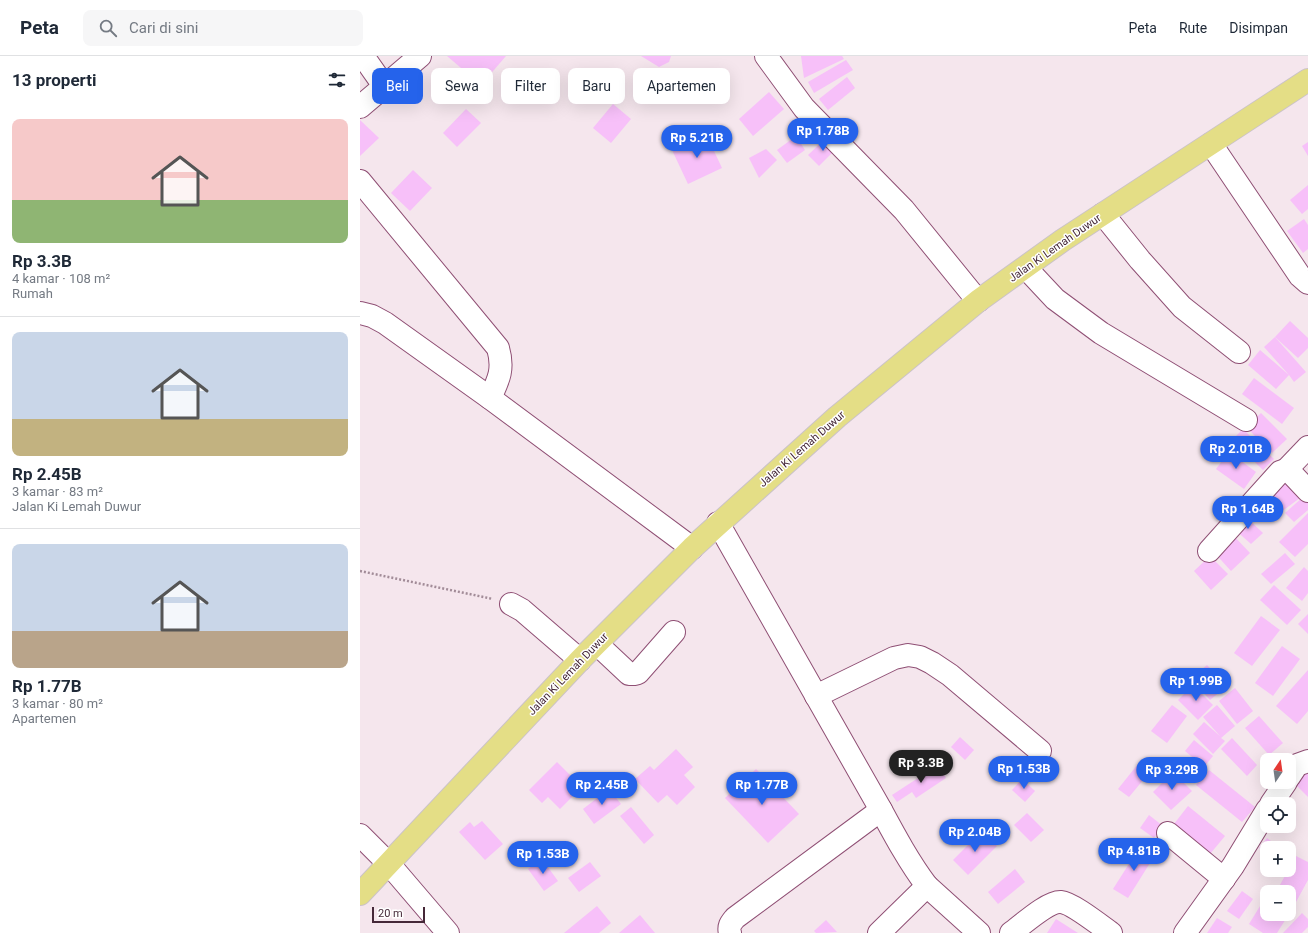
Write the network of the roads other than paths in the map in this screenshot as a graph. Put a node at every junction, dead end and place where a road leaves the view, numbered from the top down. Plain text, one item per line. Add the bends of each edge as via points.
1 (362, 56) edge
2 (420, 56) edge
3 (766, 56) edge
4 (406, 68) edge
5 (372, 70) edge
6 (1308, 80) edge
7 (372, 96) edge
8 (360, 107) edge
9 (1211, 144) junction
10 (360, 181) edge
11 (1103, 214) junction
12 (1026, 268) junction
13 (1308, 283) edge
14 (978, 301) junction
15 (360, 313) edge
16 (1239, 352) dead end
17 (490, 398) junction
18 (1246, 420) dead end
19 (1308, 447) edge
20 (1286, 470) junction
21 (1308, 491) edge
22 (718, 523) junction
23 (692, 548) junction
24 (1209, 551) dead end
25 (511, 604) road end
26 (674, 632) dead end
27 (597, 644) junction
28 (580, 660) junction
29 (816, 696) junction
30 (1040, 751) dead end
31 (1308, 761) edge
32 (1296, 766) edge
33 (881, 810) junction
34 (1260, 821) edge
35 (1168, 833) dead end
36 (360, 835) edge
37 (389, 864) junction
38 (1224, 879) junction
39 (927, 886) junction
40 (360, 894) edge
41 (448, 933) edge
42 (730, 933) edge
43 (879, 933) edge
44 (979, 933) edge
45 (1011, 933) edge
46 (1112, 933) edge
47 (1185, 933) edge

1 - 5 street
2 - 4 street
3 - 14 street via 804,108 904,210
6 - 9 main road, Jalan Ki Lemah Duwur
7 - 8 street
9 - 11 main road, Jalan Ki Lemah Duwur
9 - 13 street via 1300,276
10 - 17 street via 498,348 502,366
11 - 12 main road, Jalan Ki Lemah Duwur
11 - 16 street via 1182,307
12 - 14 main road, Jalan Ki Lemah Duwur
12 - 18 street via 1055,299 1101,333
14 - 22 main road, Jalan Ki Lemah Duwur via 837,417
15 - 17 street via 385,323
17 - 23 street
19 - 20 street
20 - 21 street
20 - 24 street via 1280,472
22 - 23 main road, Jalan Ki Lemah Duwur
22 - 29 street
23 - 27 main road, Jalan Ki Lemah Duwur
25 - 28 street via 522,610
26 - 27 street via 638,673 634,674 629,674
27 - 28 main road, Jalan Ki Lemah Duwur
28 - 37 main road, Jalan Ki Lemah Duwur
29 - 30 street via 894,658 920,656 950,675
29 - 33 street
31 - 32 street
33 - 39 street via 899,844
33 - 42 street via 735,918 730,924
34 - 38 street
35 - 38 street
36 - 37 street
37 - 40 main road, Jalan Ki Lemah Duwur
37 - 41 street
38 - 47 street
39 - 43 street
39 - 44 street
45 - 46 street via 1050,904 1061,902

